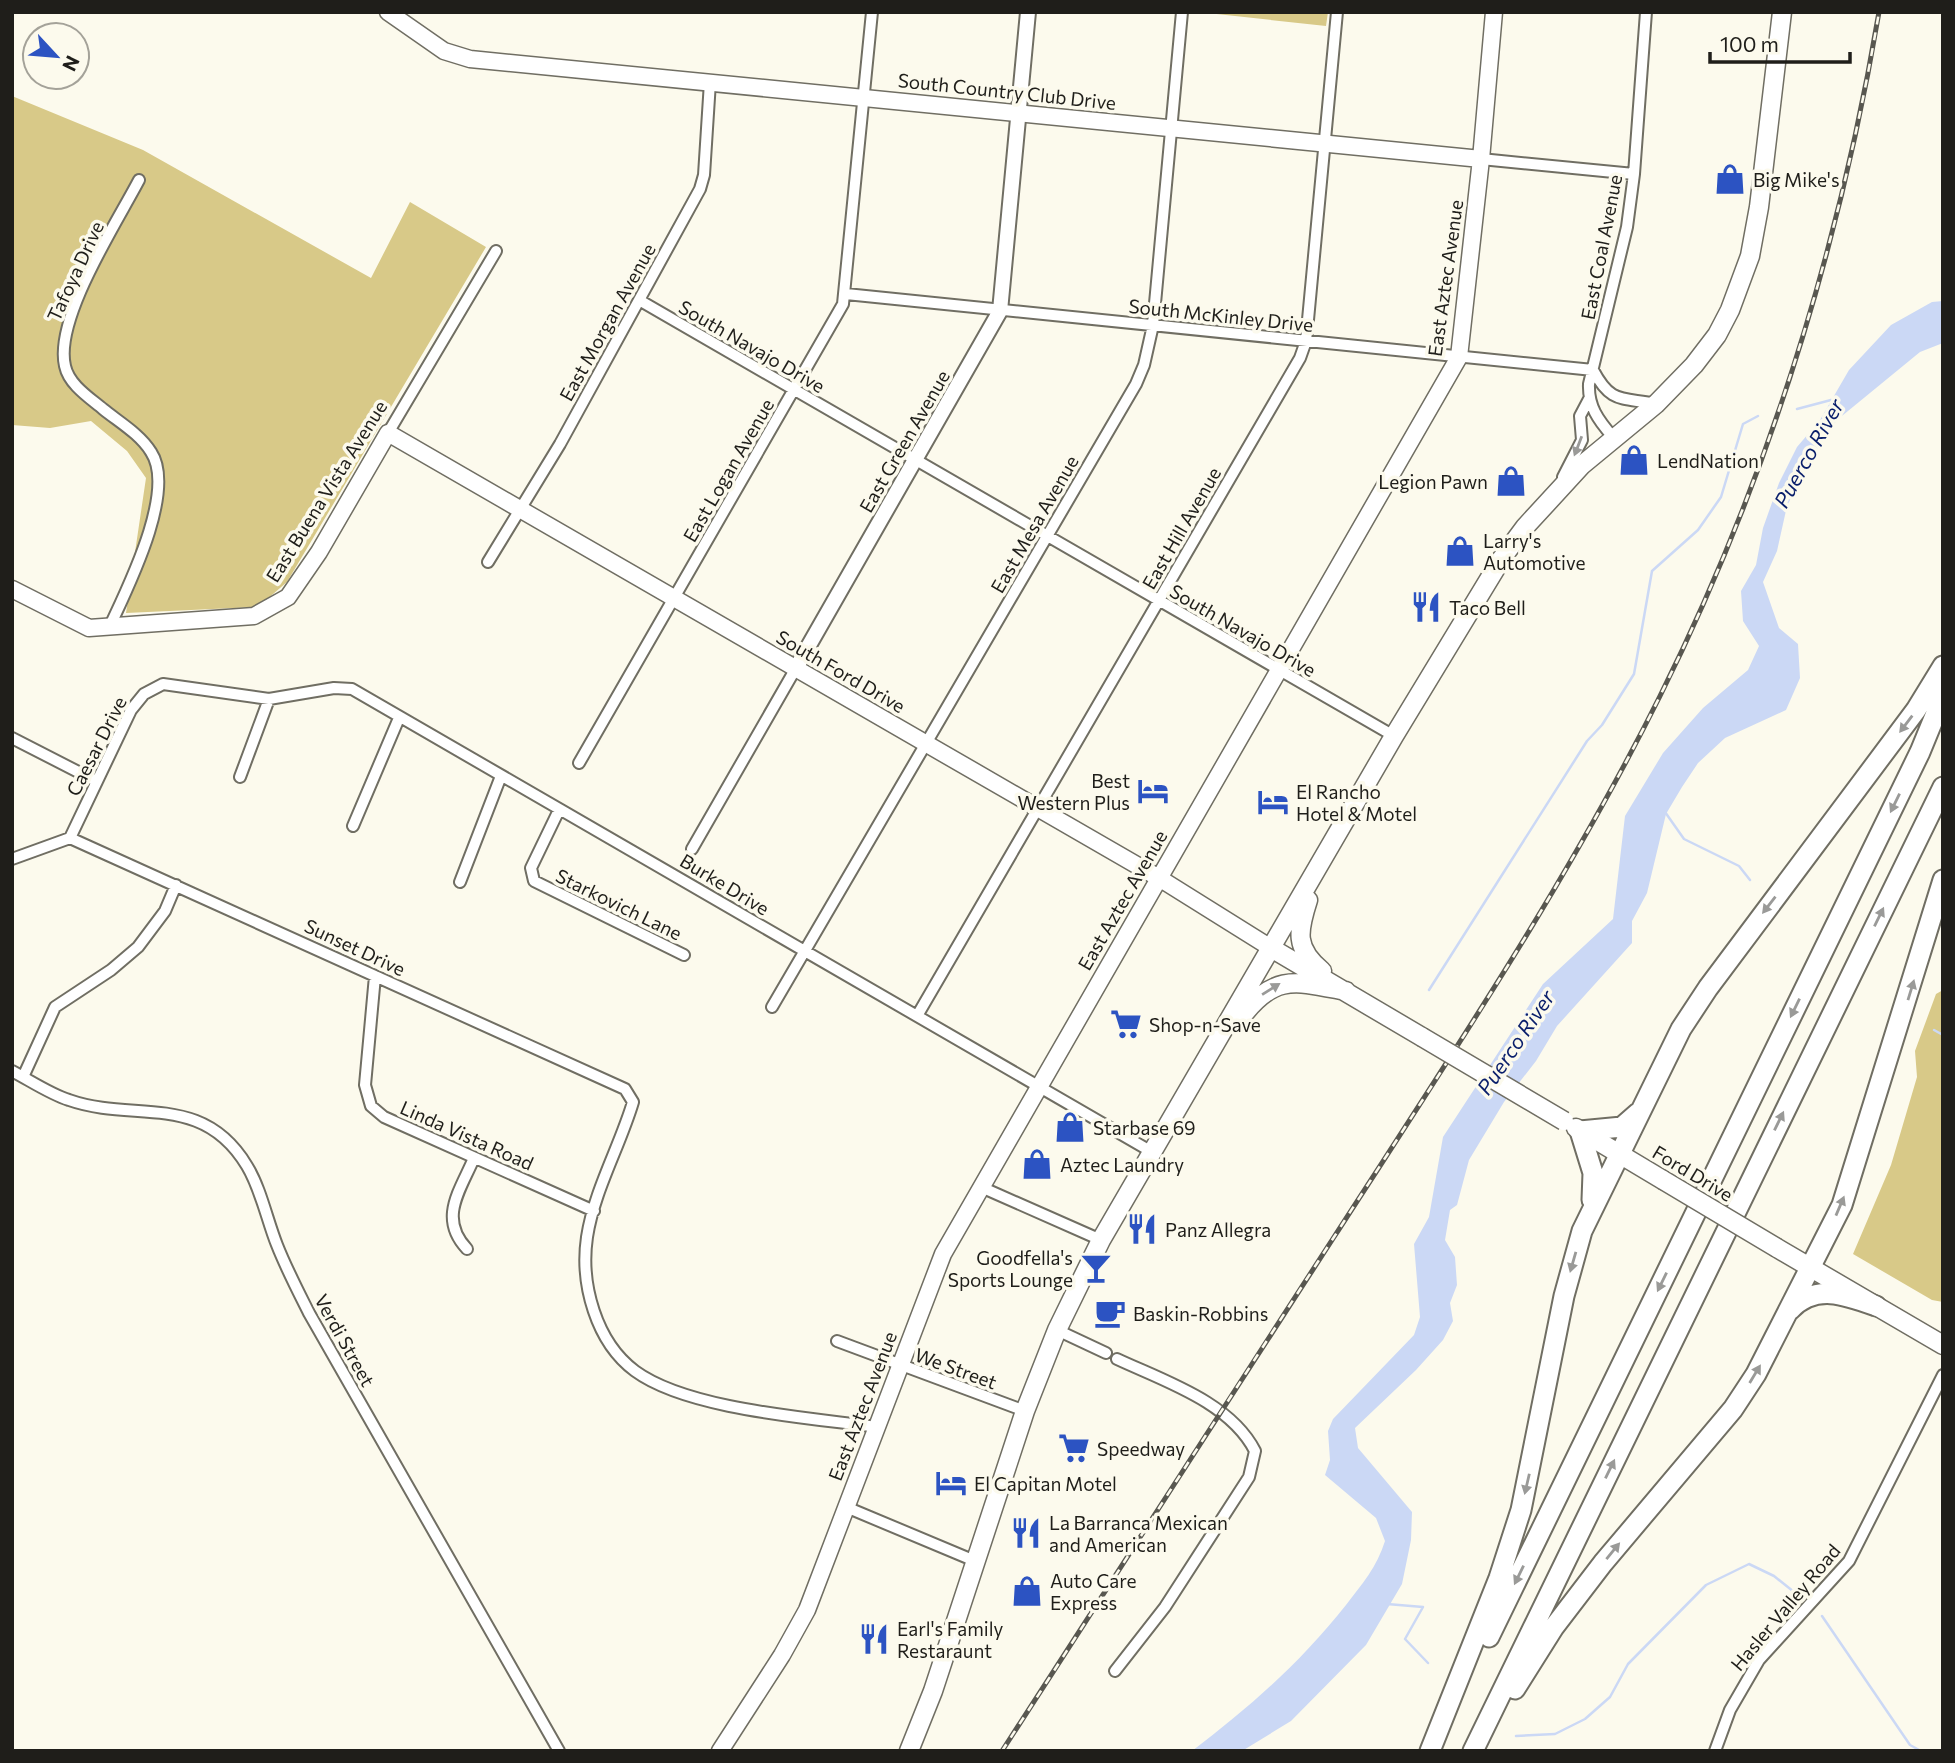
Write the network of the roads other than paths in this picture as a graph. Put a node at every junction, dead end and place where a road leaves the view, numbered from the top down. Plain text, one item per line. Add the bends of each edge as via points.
1 (388, 12) edge
2 (872, 12) edge
3 (1028, 12) edge
4 (1182, 12) edge
5 (1337, 12) edge
6 (1494, 12) edge
7 (1646, 12) edge
8 (1782, 12) edge
9 (710, 82) junction
10 (864, 98) junction
11 (1018, 113) junction
12 (1171, 128) junction
13 (1324, 144) junction
14 (1481, 159) junction
15 (1634, 174) junction
16 (139, 180) dead end
17 (496, 251) dead end
18 (846, 294) junction
19 (639, 300) junction
20 (1000, 311) junction
21 (1153, 325) junction
22 (1306, 341) junction
23 (1458, 357) junction
24 (1593, 370) junction
25 (793, 391) junction
26 (1589, 399) junction
27 (1656, 404) junction
28 (388, 433) junction
29 (1612, 437) junction
30 (916, 460) junction
31 (1556, 491) junction
32 (519, 509) junction
33 (1047, 537) junction
34 (488, 562) dead end
35 (12, 589) edge
36 (674, 598) junction
37 (1157, 602) junction
38 (108, 628) junction
39 (1943, 666) edge
40 (796, 668) junction
41 (1279, 671) junction
42 (1943, 696) edge
43 (269, 699) junction
44 (399, 718) junction
45 (1394, 736) junction
46 (12, 738) edge
47 (924, 742) junction
48 (579, 763) dead end
49 (501, 776) junction
50 (240, 777) dead end
51 (96, 781) junction
52 (1943, 786) edge
53 (1039, 809) junction
54 (559, 810) junction
55 (353, 827) dead end
56 (70, 838) junction
57 (1331, 846) junction
58 (692, 849) dead end
59 (12, 859) edge
60 (1159, 878) junction
61 (1943, 880) edge
62 (460, 883) dead end
63 (176, 885) junction
64 (1272, 948) junction
65 (804, 951) junction
66 (684, 955) dead end
67 (375, 976) junction
68 (1346, 991) junction
69 (772, 1007) dead end
70 (917, 1016) junction
71 (12, 1071) edge
72 (23, 1077) junction
73 (1039, 1086) junction
74 (1650, 1095) junction
75 (1183, 1099) junction
76 (1572, 1126) junction
77 (1152, 1152) junction
78 (1620, 1155) junction
79 (474, 1158) junction
80 (981, 1187) junction
81 (594, 1211) junction
82 (1582, 1231) junction
83 (1101, 1240) junction
84 (467, 1249) dead end
85 (1811, 1268) junction
86 (1876, 1306) junction
87 (1785, 1317) junction
88 (1058, 1330) junction
89 (837, 1341) dead end
90 (1943, 1345) edge
91 (1106, 1353) dead end
92 (1117, 1359) dead end
93 (899, 1366) junction
94 (1943, 1376) edge
95 (1025, 1411) junction
96 (877, 1427) junction
97 (846, 1507) junction
98 (975, 1561) junction
99 (1115, 1671) dead end
100 (555, 1749) edge
101 (720, 1751) edge
102 (909, 1751) edge
103 (1432, 1751) edge
104 (1473, 1751) edge
105 (1480, 1751) edge
106 (1715, 1751) edge

1 - 9 main road, South Country Club Drive via 456,56
2 - 10 street, East Logan Avenue
3 - 11 street, East Green Avenue
4 - 12 street, East Mesa Avenue
5 - 13 street, East Hill Avenue
6 - 14 main road, East Aztec Avenue
7 - 15 street, East Coal Avenue
8 - 27 main road via 1774,100 1750,256 1717,335
9 - 10 main road, South Country Club Drive
9 - 19 street, East Morgan Avenue via 700,189
10 - 11 main road, South Country Club Drive
10 - 18 street, East Logan Avenue
11 - 12 main road, South Country Club Drive
11 - 20 street, East Green Avenue
12 - 13 main road, South Country Club Drive
12 - 21 street, East Mesa Avenue
13 - 14 main road, South Country Club Drive
13 - 22 street, East Hill Avenue
14 - 15 street, South Country Club Drive
14 - 23 main road, East Aztec Avenue
15 - 24 street, East Coal Avenue via 1615,286
16 - 38 street, Tafoya Drive via 74,305 64,336 65,368 78,388 140,438 160,471 140,561
17 - 28 street, East Buena Vista Avenue
18 - 20 street, South McKinley Drive
18 - 25 street, East Logan Avenue
19 - 25 street, South Navajo Drive
19 - 32 street, East Morgan Avenue
20 - 21 street, South McKinley Drive
20 - 30 street, East Green Avenue
21 - 22 street, South McKinley Drive
21 - 33 street, East Mesa Avenue via 1136,384
22 - 23 street, South McKinley Drive
22 - 37 street, East Hill Avenue
23 - 24 street, South McKinley Drive
23 - 41 main road, East Aztec Avenue
24 - 26 street, East Coal Avenue
24 - 27 street via 1616,400
25 - 30 street, South Navajo Drive
25 - 36 street, East Logan Avenue
26 - 29 street
26 -> 31 street, East Coal Avenue via 1580,416 1582,440
27 - 29 main road
28 - 32 main road, South Ford Drive
28 - 38 main road, East Buena Vista Avenue via 319,552 281,602 254,616
29 - 31 main road
30 - 33 street, South Navajo Drive
30 - 40 street, East Green Avenue
31 - 45 main road via 1480,591
32 - 34 street, East Morgan Avenue
32 - 36 main road, South Ford Drive
33 - 37 street, South Navajo Drive
33 - 47 street, East Mesa Avenue
35 - 38 main road, East Buena Vista Avenue via 89,628
36 - 40 main road, South Ford Drive
36 - 48 street, East Logan Avenue
37 - 41 street, South Navajo Drive
37 - 53 street, East Hill Avenue
39 -> 74 highway via 1916,710 1708,988 1681,1029
40 - 47 main road, South Ford Drive
40 - 58 street, East Green Avenue
41 - 45 street, South Navajo Drive
41 - 60 main road, East Aztec Avenue
42 -> 103 highway via 1914,765
43 - 44 street, Burke Drive via 352,689
43 - 50 street
43 - 51 street, Caesar Drive via 163,684 144,694 131,710
44 - 49 street, Burke Drive
44 - 55 street
45 - 57 main road
46 - 51 street
47 - 53 main road, South Ford Drive
47 - 65 street, East Mesa Avenue
49 - 54 street, Burke Drive
49 - 62 street
51 - 56 street, Caesar Drive
104 -> 52 highway
53 - 60 main road, South Ford Drive
53 - 70 street, East Hill Avenue
54 - 65 street, Burke Drive
54 - 66 street, Starkovich Lane via 531,869 534,881
56 - 59 street
56 - 63 street, Sunset Drive
57 - 64 main road
57 - 68 main road via 1310,892 1300,933 1309,961
60 - 64 main road, South Ford Drive
60 - 73 main road, East Aztec Avenue
85 -> 61 highway via 1842,1205 1861,1150
63 - 67 street, Sunset Drive
63 - 72 street via 165,911 138,947 55,1007
64 - 68 main road
64 - 75 main road
65 - 69 street, East Mesa Avenue
65 - 70 street, Burke Drive
67 - 79 street, Linda Vista Road via 365,1085 371,1106 384,1117
67 - 81 street, Sunset Drive via 625,1089 633,1101
75 -> 68 main road via 1243,1015 1273,986 1297,981
68 - 76 main road, Ford Drive, bridge
70 - 73 street, Burke Drive
71 - 72 street, Verdi Street
72 - 100 street, Verdi Street via 70,1101 164,1111 197,1121 233,1147 248,1167 278,1249 309,1313
73 - 77 street, Burke Drive
73 - 80 main road, East Aztec Avenue
74 - 76 highway via 1634,1120 1622,1127
74 - 78 highway
75 - 77 main road
76 - 78 main road, Ford Drive
76 - 82 highway via 1589,1157 1595,1187
77 - 83 main road
78 - 82 highway
78 - 85 main road, Ford Drive, bridge
79 - 81 street, Linda Vista Road
79 - 84 street via 453,1206 455,1236
80 - 83 street
80 - 93 main road, East Aztec Avenue via 943,1254
81 - 96 street via 585,1258 591,1301 607,1340 636,1371 683,1392 747,1409
82 -> 103 highway via 1564,1296 1521,1510
83 - 88 main road
85 - 86 main road, Ford Drive
85 - 87 highway
86 - 87 highway via 1849,1296 1820,1293 1799,1302
86 - 90 main road, Ford Drive
105 -> 87 highway via 1554,1627 1733,1409
88 - 91 street
88 - 95 main road
89 - 93 street, We Street
92 - 99 street via 1180,1388 1224,1415 1241,1429 1255,1451 1249,1477 1165,1608
93 - 95 street, We Street
93 - 96 main road, East Aztec Avenue
94 - 106 street, Hasler Valley Road via 1849,1561 1759,1660 1730,1710
95 - 98 main road
96 - 97 main road, East Aztec Avenue
97 - 98 street
97 - 101 main road, East Aztec Avenue via 795,1633
98 - 102 main road

